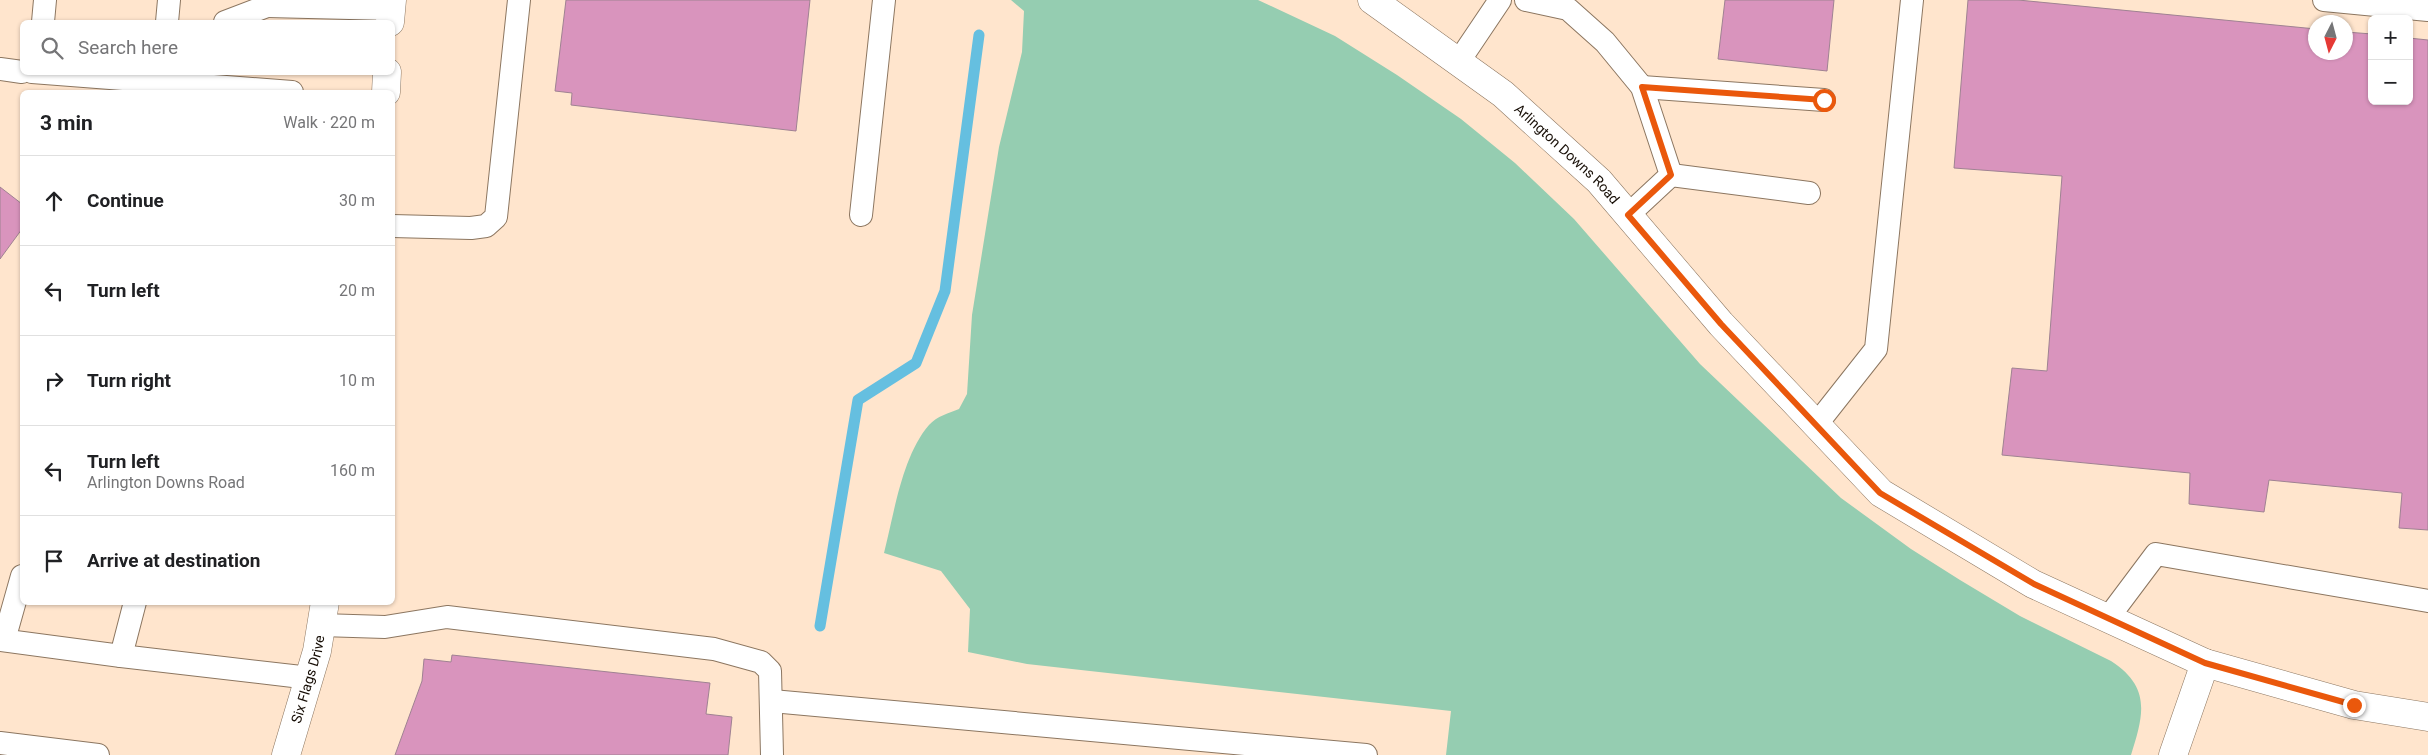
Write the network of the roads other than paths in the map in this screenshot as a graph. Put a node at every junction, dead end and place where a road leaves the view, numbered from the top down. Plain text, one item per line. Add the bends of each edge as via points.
1 (45, 0) edge
2 (169, 0) edge
3 (519, 0) edge
4 (884, 0) edge
5 (1372, 0) edge
6 (1500, 0) edge
7 (1526, 0) edge
8 (1912, 0) edge
9 (2324, 0) edge
10 (267, 3) edge
11 (1551, 3) edge
12 (391, 10) edge
13 (2428, 10) edge
14 (43, 20) edge
15 (167, 20) edge
16 (229, 20) edge
17 (1459, 61) junction
18 (0, 70) edge
19 (20, 72) edge
20 (55, 75) edge
21 (387, 75) edge
22 (159, 87) edge
23 (1642, 87) junction
24 (231, 90) edge
25 (386, 90) edge
26 (1824, 100) dead end
27 (1671, 175) junction
28 (1809, 193) dead end
29 (861, 214) dead end
30 (1628, 215) junction
31 (395, 226) edge
32 (1816, 425) junction
33 (20, 582) edge
34 (2428, 601) edge
35 (134, 605) edge
36 (323, 614) edge
37 (2108, 618) junction
38 (2, 640) edge
39 (121, 656) junction
40 (2205, 663) junction
41 (310, 678) junction
42 (772, 701) junction
43 (2428, 717) edge
44 (0, 743) edge
45 (98, 755) edge
46 (286, 755) edge
47 (772, 755) edge
48 (1366, 755) edge
49 (2174, 755) edge

1 - 14 lane
2 - 15 lane
3 - 31 lane via 496,217 486,226 471,228
4 - 29 lane
5 - 17 street, Arlington Downs Road
6 - 17 lane
7 - 11 lane
8 - 32 lane via 1876,349
9 - 13 lane
10 - 12 lane
10 - 16 lane
11 - 23 lane via 1568,9 1606,42
17 - 30 street, Arlington Downs Road via 1504,94 1599,181
18 - 19 lane
20 - 22 lane
21 - 25 street
22 - 24 lane
23 - 26 lane
23 - 27 lane
27 - 28 lane
27 - 30 lane
30 - 32 street, Arlington Downs Road via 1721,324
32 - 37 street, Arlington Downs Road via 1880,493 2034,584
33 - 38 lane
34 - 37 lane via 2156,554
35 - 39 lane
36 - 41 street, Six Flags Drive
36 - 42 lane via 385,627 447,617 714,649 766,666 770,671
37 - 40 street, Arlington Downs Road
38 - 39 lane
39 - 41 lane
40 - 43 street, Arlington Downs Road via 2354,705
40 - 49 street
41 - 46 street, Six Flags Drive
42 - 47 lane
42 - 48 lane
44 - 45 lane

